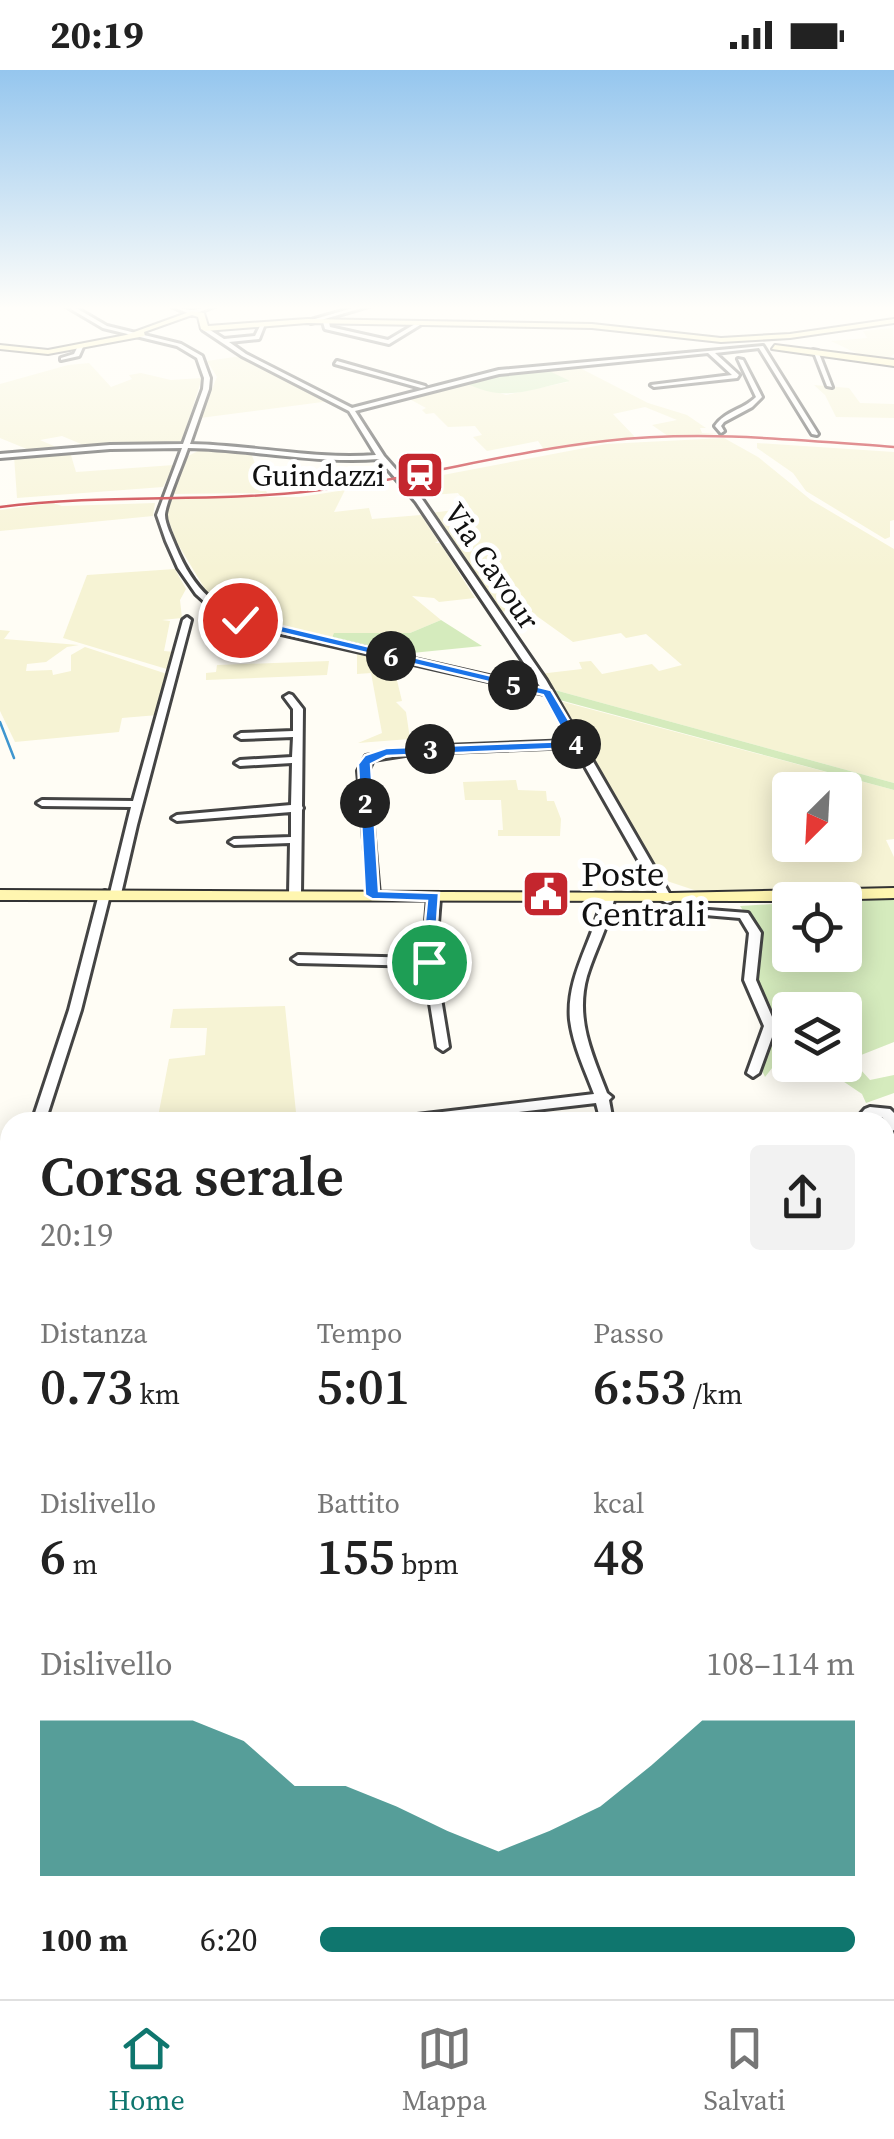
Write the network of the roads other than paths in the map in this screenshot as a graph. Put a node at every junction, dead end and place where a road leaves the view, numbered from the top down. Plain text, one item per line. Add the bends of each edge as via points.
1 (202, 395) edge
2 (323, 395) edge
3 (402, 395) edge
4 (758, 395) edge
5 (791, 395) edge
6 (351, 410) junction
7 (721, 431) dead end
8 (815, 434) dead end
9 (186, 446) junction
10 (0, 456) edge
11 (381, 457) junction
12 (188, 620) dead end
13 (547, 692) junction
14 (289, 697) dead end
15 (298, 734) junction
16 (241, 736) dead end
17 (576, 744) junction
18 (298, 760) junction
19 (240, 762) dead end
20 (42, 802) dead end
21 (134, 804) junction
22 (298, 808) junction
23 (177, 818) dead end
24 (297, 840) junction
25 (234, 842) dead end
26 (894, 893) edge
27 (0, 894) edge
28 (110, 894) junction
29 (295, 894) junction
30 (372, 895) junction
31 (434, 896) junction
32 (608, 900) junction
33 (667, 900) junction
34 (709, 913) dead end
35 (298, 959) dead end
36 (429, 962) junction
37 (443, 1048) dead end
38 (752, 1073) dead end
39 (604, 1097) junction
40 (41, 1112) edge
41 (541, 1112) edge
42 (606, 1112) edge

1 - 9 street
2 - 6 street, Via Cavour
3 - 6 street
4 - 7 street via 722,418
5 - 8 street
6 - 11 street, Via Cavour
9 - 10 street
9 - 11 street via 342,460
9 - 13 street via 161,516 185,571 222,612
11 - 13 street, Via Cavour
12 - 21 street
13 - 17 street, Via Cavour
14 - 15 street via 298,709
15 - 16 street
15 - 18 street
17 - 30 street via 370,758 363,771
17 - 33 street, Via Cavour
18 - 19 street
18 - 22 street
20 - 21 street
21 - 28 street
22 - 23 street
22 - 24 street
24 - 25 street
24 - 29 street
26 - 33 street
27 - 28 street
28 - 29 street
28 - 40 street
29 - 30 street
30 - 31 street
31 - 32 street
31 - 36 street
32 - 33 street
32 - 39 street via 575,1006 578,1033
34 - 38 street via 744,915 755,933 750,980 770,1026
35 - 36 street
36 - 37 street
39 - 41 street
39 - 42 street

